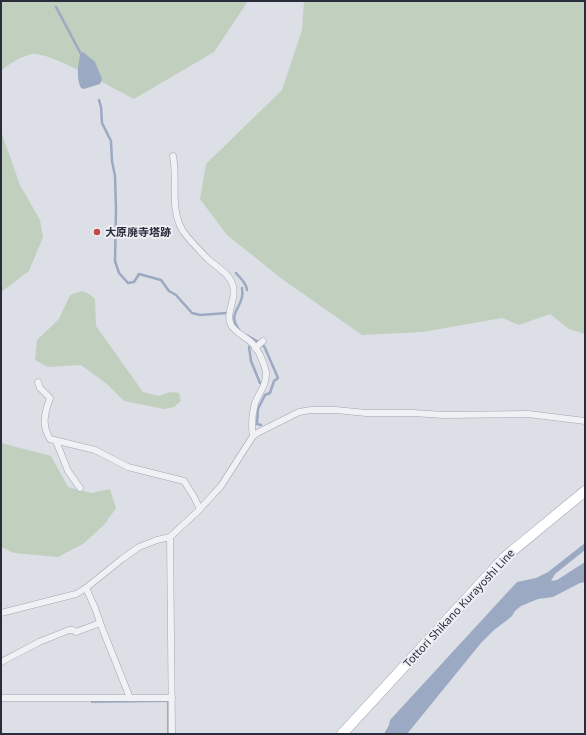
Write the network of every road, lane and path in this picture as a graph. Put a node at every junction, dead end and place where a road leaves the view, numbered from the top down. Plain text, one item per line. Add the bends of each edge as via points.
1 (173, 156) dead end
2 (263, 341) dead end
3 (255, 348) junction
4 (38, 382) dead end
5 (585, 421) edge
6 (253, 436) junction
7 (56, 441) junction
8 (80, 488) dead end
9 (585, 491) edge
10 (200, 509) junction
11 (170, 537) junction
12 (86, 588) junction
13 (1, 613) edge
14 (100, 623) junction
15 (1, 662) edge
16 (1, 698) edge
17 (130, 698) junction
18 (172, 698) junction
19 (172, 734) edge
20 (342, 734) edge

1 - 3 street via 175,211 182,230 228,277 234,295 230,321 234,330
2 - 3 street
3 - 6 street via 266,373 251,422
4 - 7 street via 50,398 44,414 46,432 50,439
5 - 6 street via 528,414 444,415 311,410 294,414
6 - 10 street via 221,486
7 - 8 street via 68,471
7 - 10 street via 95,450 128,467 184,481
9 - 20 main road, Tottori Shikano Kurayoshi Line via 505,556
10 - 11 street
11 - 12 street via 140,547
11 - 18 street
12 - 13 street via 76,594
12 - 14 street
14 - 15 street via 76,632 69,630 38,642
14 - 17 street
16 - 17 street
17 - 18 street
18 - 19 street

